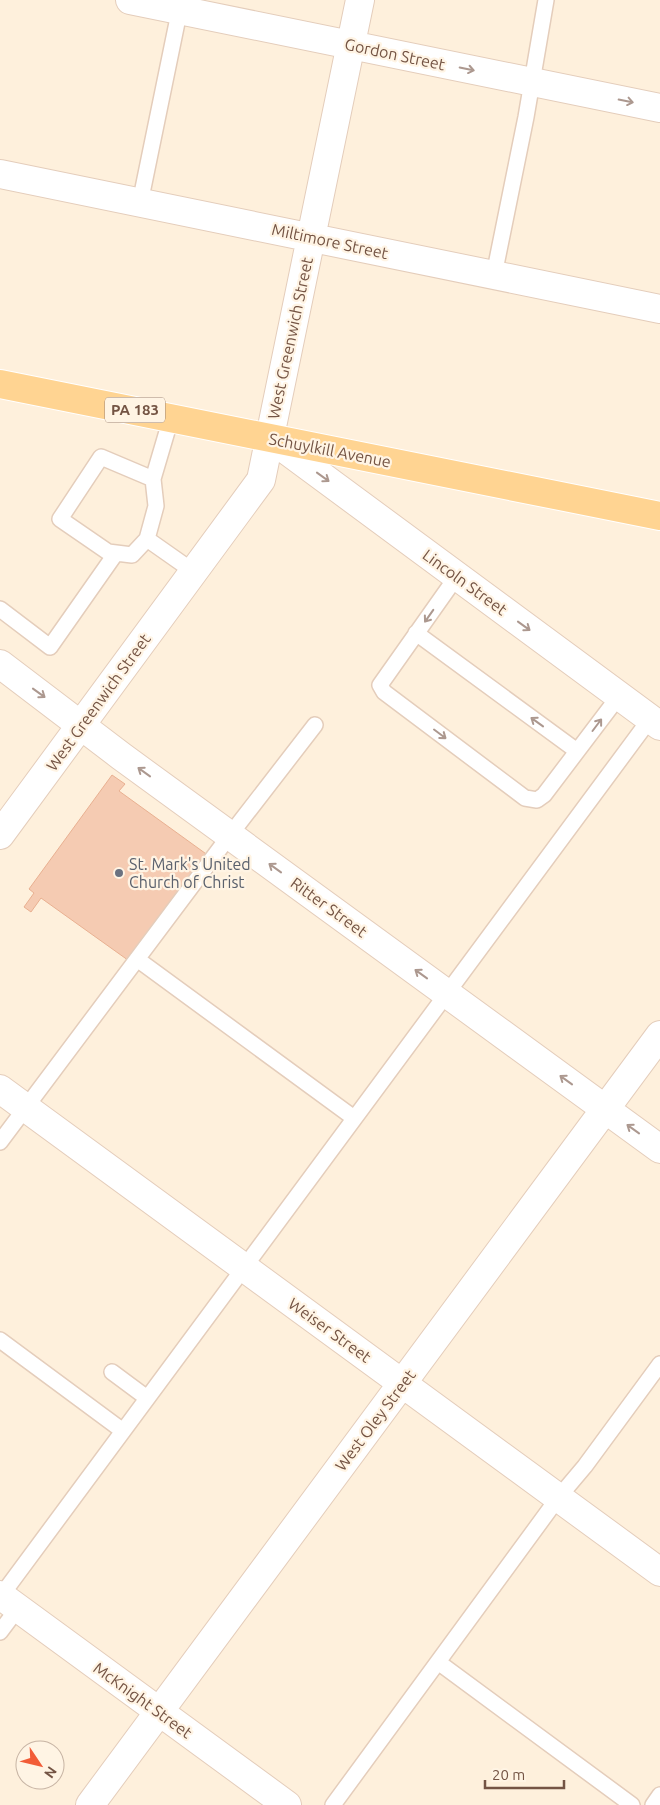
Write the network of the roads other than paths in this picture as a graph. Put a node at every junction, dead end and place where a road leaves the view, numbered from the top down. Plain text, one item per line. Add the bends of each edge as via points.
1 (130, 0) edge
2 (360, 0) edge
3 (546, 0) edge
4 (180, 5) edge
5 (351, 45) junction
6 (532, 82) junction
7 (660, 108) edge
8 (0, 174) edge
9 (140, 203) junction
10 (311, 238) junction
11 (494, 275) junction
12 (660, 309) edge
13 (0, 384) edge
14 (171, 418) junction
15 (270, 438) junction
16 (153, 479) junction
17 (660, 516) edge
18 (147, 539) junction
19 (116, 553) junction
20 (194, 572) junction
21 (457, 576) junction
22 (0, 609) edge
23 (416, 633) junction
24 (0, 664) edge
25 (619, 696) junction
26 (657, 723) edge
27 (82, 724) junction
28 (315, 725) dead end
29 (577, 751) junction
30 (0, 835) edge
31 (230, 835) junction
32 (137, 959) junction
33 (447, 992) junction
34 (660, 1035) edge
35 (0, 1089) edge
36 (27, 1109) junction
37 (605, 1109) junction
38 (354, 1118) junction
39 (0, 1142) edge
40 (660, 1149) edge
41 (243, 1267) junction
42 (0, 1340) edge
43 (660, 1364) edge
44 (112, 1372) dead end
45 (402, 1383) junction
46 (147, 1398) junction
47 (123, 1430) junction
48 (558, 1498) junction
49 (660, 1572) edge
50 (6, 1600) edge
51 (0, 1632) edge
52 (438, 1662) junction
53 (158, 1711) junction
54 (660, 1795) edge
55 (90, 1805) edge
56 (287, 1805) edge
57 (333, 1805) edge
58 (632, 1805) edge
59 (653, 1805) edge

1 - 4 street, Gordon Street
2 - 5 street, West Greenwich Street
3 - 6 lane
4 - 5 street, Gordon Street
4 - 9 lane
5 -> 6 street, Gordon Street
5 - 10 street, West Greenwich Street
6 -> 7 street, Gordon Street
6 - 11 lane
8 - 9 street, Miltimore Street
9 - 10 street, Miltimore Street
10 - 11 street, Miltimore Street
10 - 15 street, West Greenwich Street
11 - 12 street, Miltimore Street
13 - 14 main road, Schuylkill Avenue / PA 183
14 - 15 main road, Schuylkill Avenue / PA 183
14 - 16 lane
15 - 17 main road, Schuylkill Avenue / PA 183
15 - 20 street, West Greenwich Street via 261,480
15 -> 21 street, Lincoln Street
16 - 18 lane via 156,506
16 - 19 lane via 101,457 60,519 108,552
18 - 19 lane via 132,555
18 - 20 lane
19 - 22 lane via 50,646
20 - 27 street, West Greenwich Street
21 -> 23 lane
21 -> 25 street, Lincoln Street
29 -> 23 lane
23 -> 29 lane via 381,682 384,692 525,798 537,800 544,795
24 -> 27 street, Ritter Street
25 - 26 street, Lincoln Street
29 -> 25 lane
26 - 33 lane
27 - 30 street, West Greenwich Street
31 -> 27 street, Ritter Street
28 - 31 lane
31 - 32 lane
33 -> 31 street, Ritter Street
32 - 36 lane
32 - 38 lane
37 -> 33 street, Ritter Street
33 - 38 lane
34 - 37 street, West Oley Street
35 - 36 street, Weiser Street
36 - 39 lane
36 - 41 street, Weiser Street
40 -> 37 street, Ritter Street
37 - 45 street, West Oley Street
38 - 41 lane
41 - 45 street, Weiser Street
41 - 46 lane
42 - 47 lane
43 - 48 lane
44 - 46 lane
45 - 48 street, Weiser Street
45 - 53 street, West Oley Street
46 - 47 lane
47 - 50 lane
48 - 49 street, Weiser Street
48 - 52 lane
50 - 51 lane
50 - 53 street, McKnight Street
52 - 57 lane
52 - 58 lane
53 - 55 street, West Oley Street
53 - 56 street, McKnight Street
54 - 59 lane

